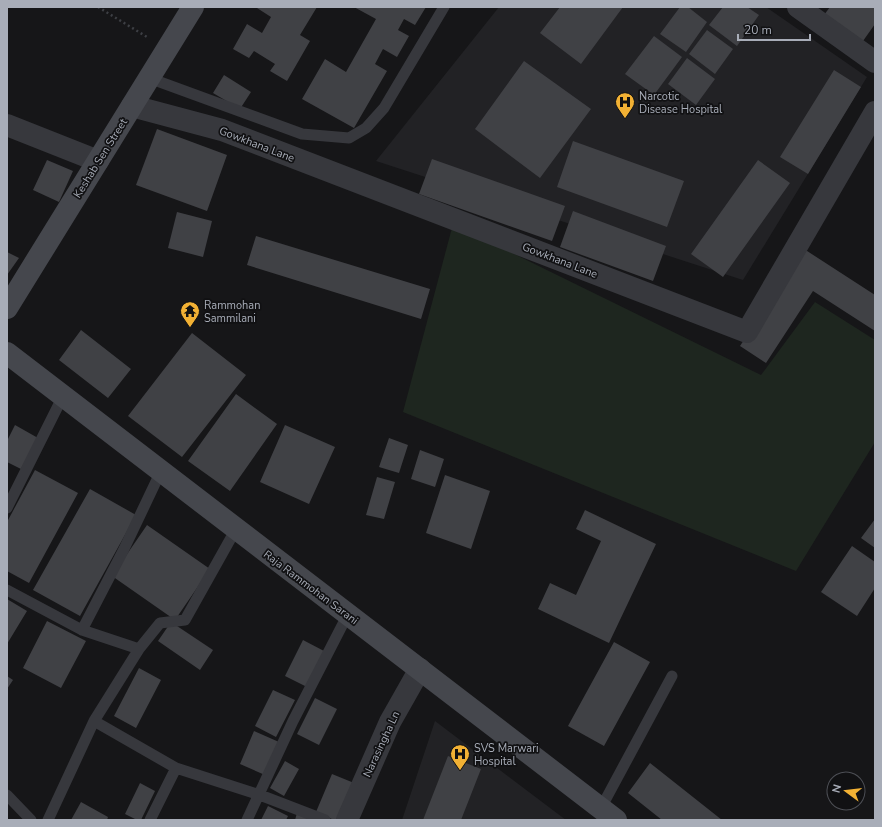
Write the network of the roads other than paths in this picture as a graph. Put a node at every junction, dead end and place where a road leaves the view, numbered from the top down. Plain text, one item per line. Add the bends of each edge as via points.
1 (193, 7) edge
2 (444, 7) edge
3 (809, 10) edge
4 (875, 62) edge
5 (149, 78) junction
6 (132, 106) junction
7 (875, 112) edge
8 (7, 125) edge
9 (98, 162) junction
10 (7, 308) edge
11 (7, 353) edge
12 (63, 396) junction
13 (161, 471) junction
14 (7, 508) edge
15 (236, 529) junction
16 (7, 590) edge
17 (348, 614) junction
18 (82, 630) junction
19 (139, 649) junction
20 (420, 669) junction
21 (672, 676) dead end
22 (94, 721) junction
23 (176, 768) junction
24 (7, 795) edge
25 (260, 795) junction
26 (609, 814) edge
27 (31, 820) edge
28 (48, 820) edge
29 (150, 820) edge
30 (247, 820) edge
31 (324, 820) edge
32 (347, 820) edge

1 - 5 main road, Keshab Sen Street
2 - 5 lane via 384,108 366,128 349,138 302,134
3 - 4 street
5 - 6 main road, Keshab Sen Street
6 - 7 street, Gowkhana Lane via 222,130 747,332
6 - 9 main road, Keshab Sen Street
8 - 9 street
9 - 10 main road, Keshab Sen Street
11 - 12 main road, Raja Rammohan Sarani
12 - 13 main road, Raja Rammohan Sarani
12 - 14 lane
13 - 15 main road, Raja Rammohan Sarani
13 - 18 lane
15 - 17 main road, Raja Rammohan Sarani
15 - 19 lane via 185,620 160,622
16 - 18 lane
17 - 20 main road, Raja Rammohan Sarani
17 - 25 lane via 293,721
18 - 19 lane
19 - 22 lane
20 - 26 main road, Raja Rammohan Sarani
20 - 32 street, Narasingha Ln via 390,722
21 - 26 lane
22 - 23 lane
22 - 28 lane
23 - 25 lane
23 - 29 lane
24 - 27 lane
25 - 30 lane
25 - 31 lane

